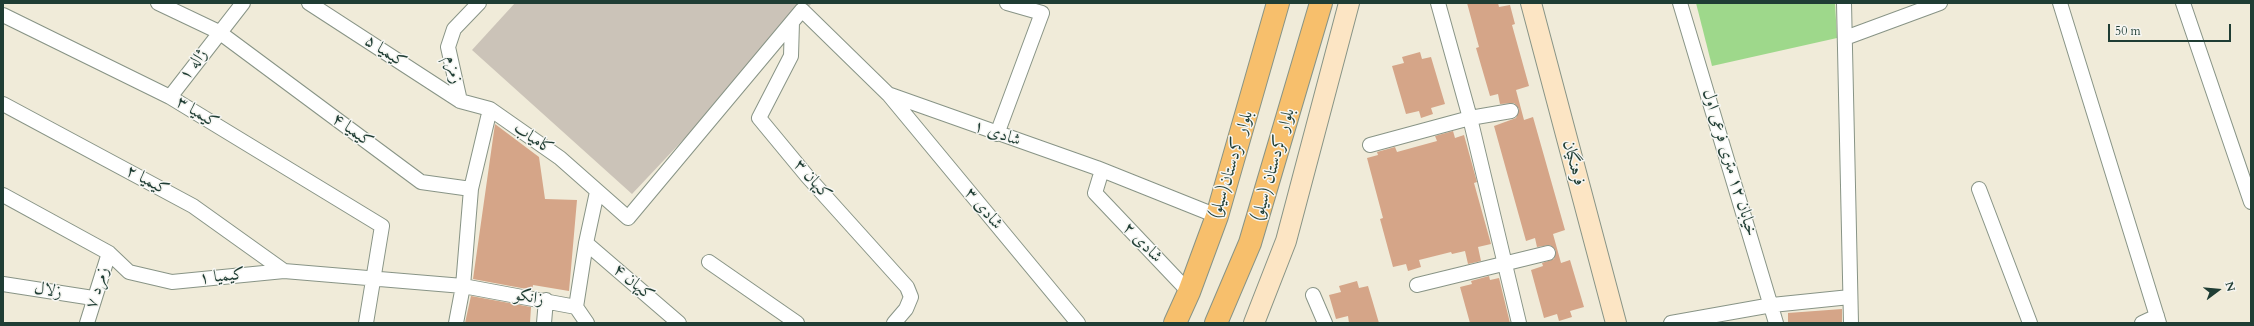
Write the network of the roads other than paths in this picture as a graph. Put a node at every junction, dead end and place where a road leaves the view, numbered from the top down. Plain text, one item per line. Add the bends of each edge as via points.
1 (158, 3) edge
2 (243, 3) edge
3 (309, 3) edge
4 (479, 3) edge
5 (1007, 3) edge
6 (1278, 3) edge
7 (1321, 3) edge
8 (1349, 3) edge
9 (1438, 3) edge
10 (1531, 3) edge
11 (1680, 3) edge
12 (1844, 3) edge
13 (1940, 3) edge
14 (2060, 3) edge
15 (2183, 3) edge
16 (3, 15) edge
17 (792, 22) junction
18 (219, 32) junction
19 (1845, 38) junction
20 (888, 94) junction
21 (170, 97) junction
22 (460, 101) junction
23 (3, 104) edge
24 (490, 109) junction
25 (1511, 111) dead end
26 (1470, 118) junction
27 (997, 134) junction
28 (1370, 144) dead end
29 (1102, 170) junction
30 (471, 189) junction
31 (1979, 189) dead end
32 (597, 192) junction
33 (3, 195) edge
34 (2251, 202) edge
35 (1217, 216) junction
36 (586, 244) junction
37 (109, 253) junction
38 (1548, 253) dead end
39 (709, 262) dead end
40 (1504, 263) junction
41 (284, 271) junction
42 (374, 277) junction
43 (3, 284) edge
44 (1417, 285) dead end
45 (463, 286) junction
46 (1189, 292) junction
47 (1313, 295) dead end
48 (1850, 297) junction
49 (93, 298) junction
50 (546, 300) junction
51 (1772, 305) junction
52 (576, 307) junction
53 (2158, 320) edge
54 (87, 323) edge
55 (366, 323) edge
56 (456, 323) edge
57 (544, 323) edge
58 (587, 323) edge
59 (679, 323) edge
60 (797, 323) edge
61 (894, 323) edge
62 (1078, 323) edge
63 (1175, 323) edge
64 (1216, 323) edge
65 (1254, 323) edge
66 (1325, 323) edge
67 (1519, 323) edge
68 (1616, 323) edge
69 (1671, 323) edge
70 (1776, 323) edge
71 (1850, 323) edge
72 (2030, 323) edge
73 (2142, 323) edge

1 - 18 street, کیمیا ۴
2 - 18 street, ژاله ۱
3 - 22 street, کیمیا ۵
4 - 22 street, زمزم via 454,29 448,47
5 - 27 street via 1042,13
6 - 35 main road, بلوار کردستان(سیلو)
7 - 64 main road, بلوار کردستان (سیلو) via 1250,243
8 - 65 street via 1286,241
9 - 26 street
10 - 68 street, فرهنگیان
11 - 51 street, خیابان ۱۲ متری فرعی اول
12 - 19 street
13 - 19 street
14 - 53 street
15 - 34 street
16 - 21 street, کیمیا ۳
17 - 20 street, شادی ۱ via 802,10
17 - 32 street, کامیاب via 628,218
17 - 61 street, کیهان ۳ via 790,56 759,118 807,176 907,287 911,297 906,309
18 - 21 street, ژاله ۱
18 - 30 street, کیمیا ۴ via 421,182
19 - 48 street
20 - 27 street, شادی ۱
20 - 62 street, شادی ۳
21 - 42 street, کیمیا ۳ via 382,226
22 - 24 street, کامیاب
23 - 41 street, کیمیا ۲ via 193,206
24 - 30 street
24 - 32 street, کامیاب via 560,158
25 - 26 street
26 - 28 street
26 - 40 street
27 - 29 street, شادی ۱
29 - 35 street, شادی ۱
29 - 46 street, شادی ۲ via 1095,193
30 - 45 street
31 - 72 street
32 - 36 street
33 - 37 street, کیمیا ۱
35 - 46 main road, بلوار کردستان(سیلو)
36 - 52 street
36 - 59 street, کیهان ۴
37 - 41 street, کیمیا ۱ via 129,272 172,282
37 - 49 street, زمرد ۷
38 - 40 street
39 - 60 street
40 - 44 street
40 - 67 street
41 - 42 street, کیمیا ۱
42 - 45 street, کیمیا ۱
42 - 55 street
43 - 49 street, زلال
45 - 50 street, زانکو
45 - 56 street
46 - 63 main road, بلوار کردستان(سیلو)
47 - 66 street
48 - 51 street
48 - 71 street
49 - 54 street, زمرد ۷
50 - 52 street, زانکو
50 - 57 street
51 - 69 street
51 - 70 street, خیابان ۱۲ متری فرعی اول
52 - 58 street
53 - 73 street

